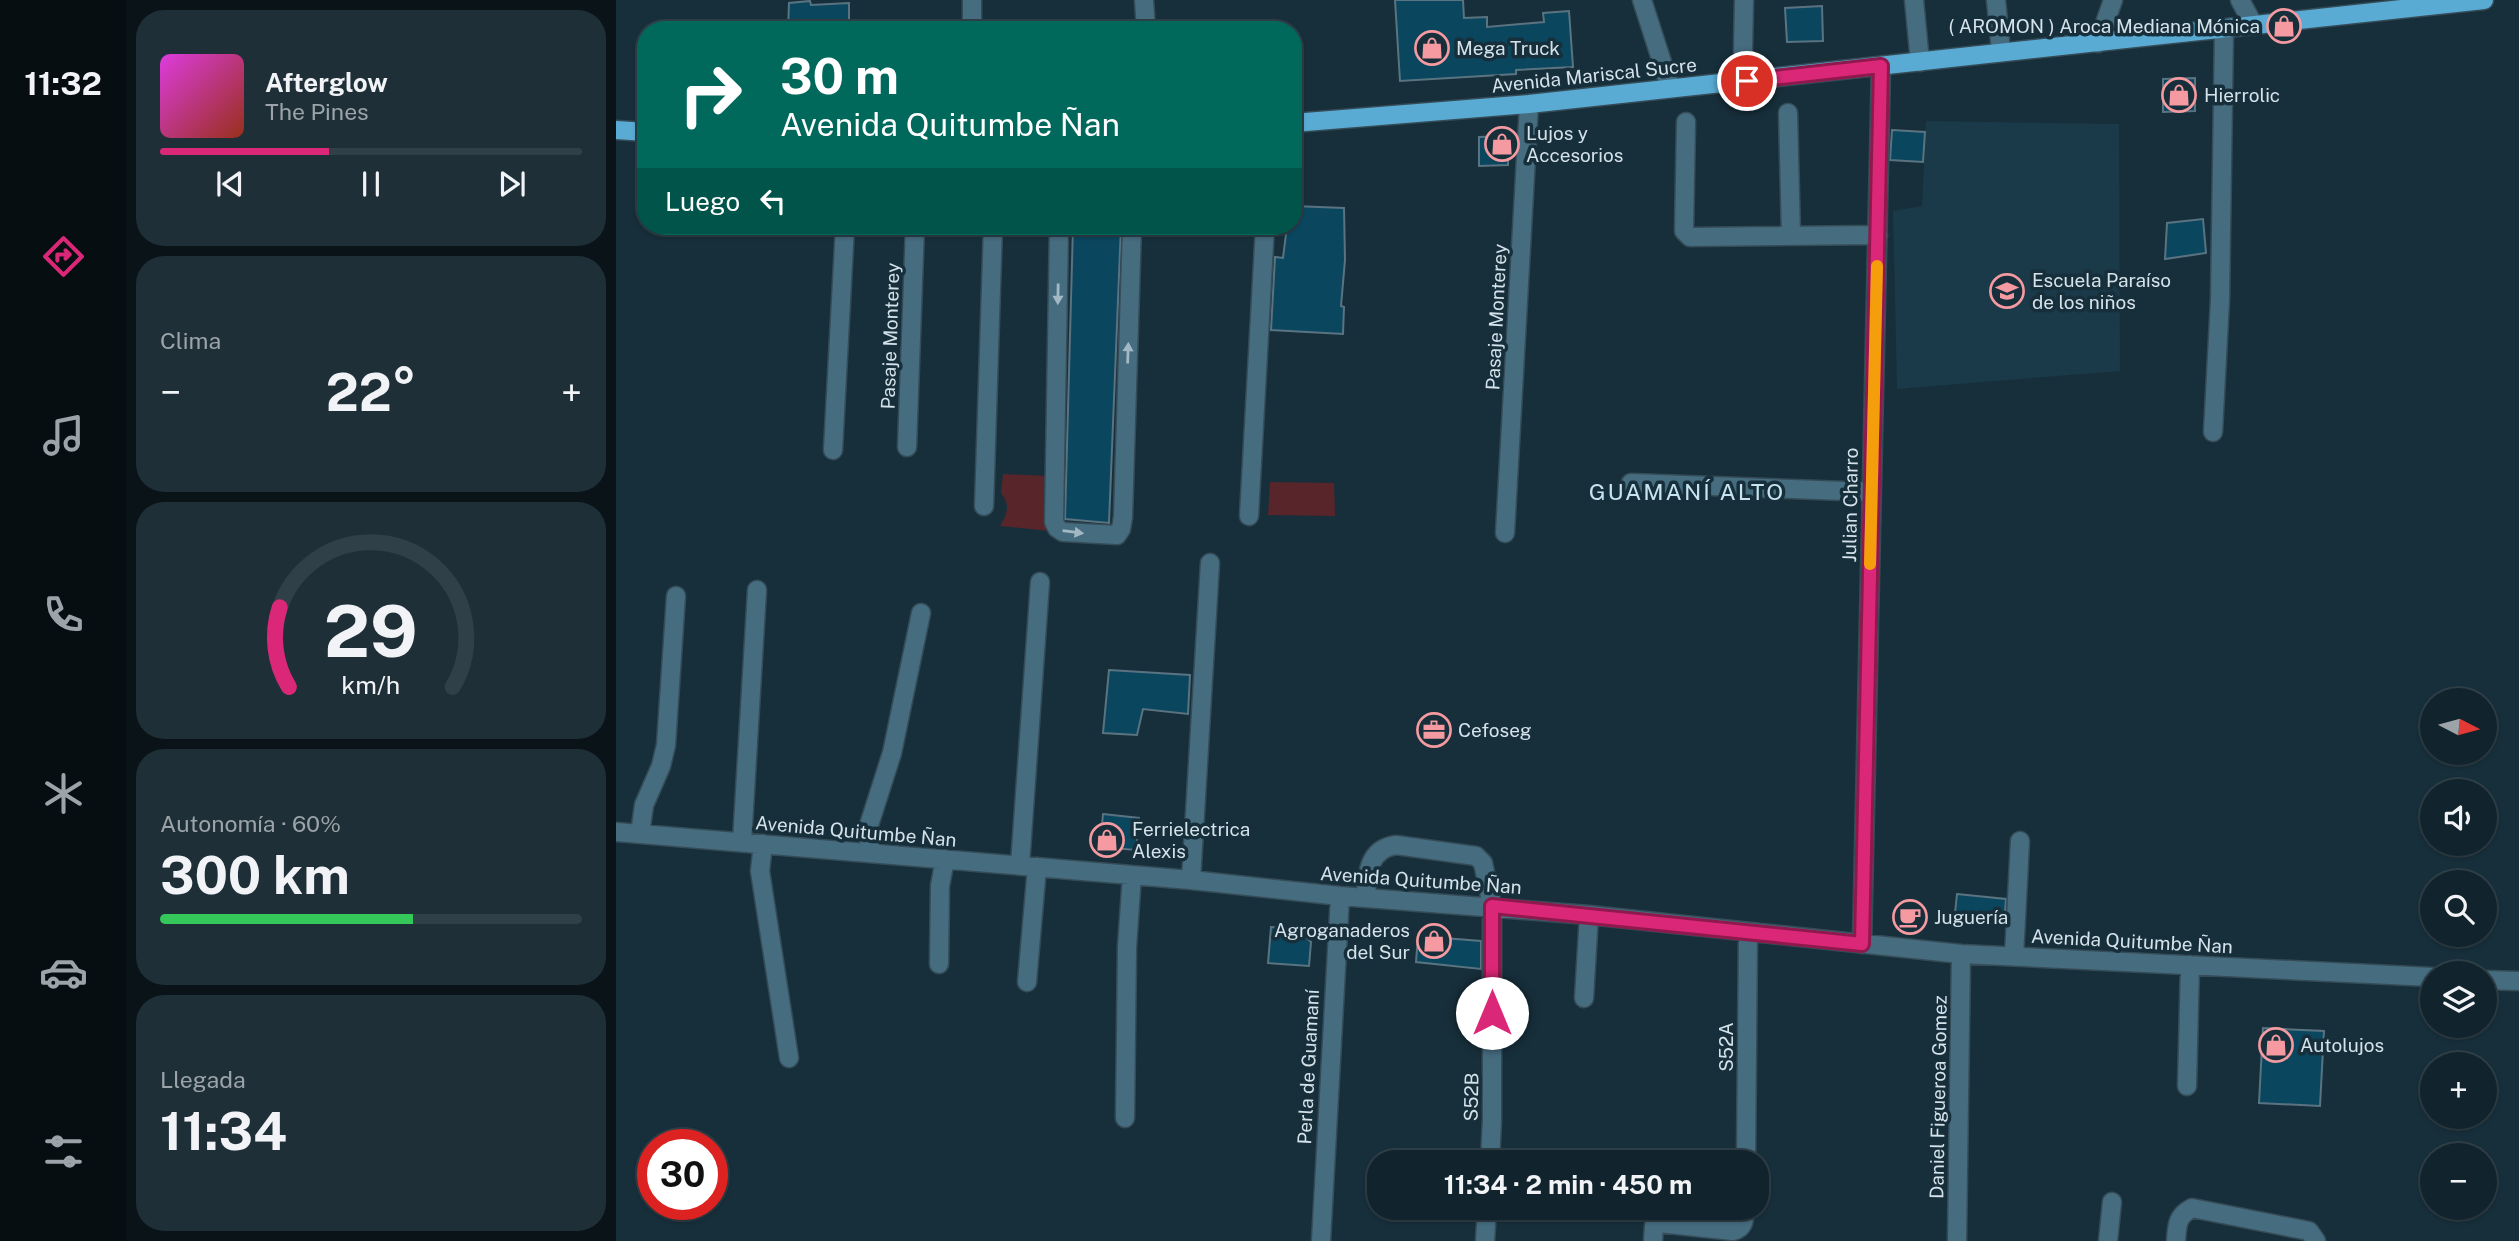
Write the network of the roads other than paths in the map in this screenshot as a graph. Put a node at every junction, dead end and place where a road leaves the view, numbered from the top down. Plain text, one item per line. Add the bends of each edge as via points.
1 (972, 0) edge
2 (1144, 0) edge
3 (1642, 0) edge
4 (1744, 0) edge
5 (1914, 0) edge
6 (1996, 0) edge
7 (2112, 0) edge
8 (2239, 0) edge
9 (2484, 0) edge
10 (2421, 4) edge
11 (972, 21) edge
12 (1145, 21) edge
13 (2254, 26) junction
14 (2224, 29) junction
15 (2098, 43) junction
16 (2001, 52) junction
17 (1920, 62) junction
18 (1881, 66) junction
19 (1747, 81) junction
20 (1670, 87) junction
21 (1529, 104) junction
22 (1788, 113) dead end
23 (1302, 121) edge
24 (1686, 122) dead end
25 (616, 130) edge
26 (637, 131) edge
27 (844, 235) edge
28 (915, 235) edge
29 (993, 235) edge
30 (1059, 235) edge
31 (1132, 235) edge
32 (1265, 235) edge
33 (1878, 235) junction
34 (1791, 236) junction
35 (2213, 432) dead end
36 (907, 447) dead end
37 (832, 450) dead end
38 (1631, 483) dead end
39 (1871, 492) junction
40 (984, 506) dead end
41 (1249, 516) dead end
42 (1505, 533) dead end
43 (1210, 563) dead end
44 (1040, 582) dead end
45 (757, 590) dead end
46 (676, 596) dead end
47 (921, 613) dead end
48 (616, 832) edge
49 (640, 834) junction
50 (2020, 841) dead end
51 (742, 842) junction
52 (763, 844) junction
53 (870, 853) junction
54 (945, 859) junction
55 (1028, 866) junction
56 (1132, 875) junction
57 (1191, 880) junction
58 (1340, 896) junction
59 (1366, 897) junction
60 (1492, 906) junction
61 (1589, 915) junction
62 (1748, 933) junction
63 (1862, 944) junction
64 (1961, 954) junction
65 (2014, 957) junction
66 (939, 964) dead end
67 (2190, 965) junction
68 (2420, 976) edge
69 (2497, 980) edge
70 (2519, 981) edge
71 (1027, 982) dead end
72 (1584, 998) dead end
73 (789, 1058) dead end
74 (2187, 1086) dead end
75 (1125, 1118) dead end
76 (1491, 1150) edge
77 (1746, 1150) edge
78 (2112, 1202) dead end
79 (1486, 1220) edge
80 (1744, 1220) edge
81 (1321, 1241) edge
82 (1485, 1241) edge
83 (1653, 1241) edge
84 (1957, 1241) edge
85 (2108, 1241) edge
86 (2176, 1241) edge
87 (2316, 1241) edge

1 - 11 street
2 - 12 street
3 - 20 street
4 - 19 street
5 - 17 street
6 - 16 street
7 - 15 street
8 - 13 street
9 - 10 main road, Avenida Mariscal Sucre
10 - 13 main road, Avenida Mariscal Sucre
13 - 14 main road, Avenida Mariscal Sucre
14 - 15 main road, Avenida Mariscal Sucre
14 - 35 street
15 - 16 main road, Avenida Mariscal Sucre
16 - 17 main road, Avenida Mariscal Sucre
17 - 18 main road, Avenida Mariscal Sucre
18 - 19 main road, Avenida Mariscal Sucre
18 - 33 street, Julian Charro
19 - 20 main road, Avenida Mariscal Sucre
20 - 21 main road, Avenida Mariscal Sucre
21 - 23 main road, Avenida Mariscal Sucre
21 - 42 street, Pasaje Monterey
22 - 34 street
24 - 34 street via 1685,231 1690,237
25 - 26 main road
27 - 37 street
28 - 36 street, Pasaje Monterey
29 - 40 street
30 -> 31 street via 1054,522 1062,531 1108,535 1116,535 1123,517
32 - 41 street
33 - 34 street
33 - 39 street, Julian Charro
38 - 39 street
39 - 63 street, Julian Charro
43 - 57 street
44 - 55 street
45 - 51 street
46 - 49 street via 666,745 644,805
47 - 53 street via 892,753 869,825
48 - 49 street, Avenida Quitumbe Ñan
49 - 51 street, Avenida Quitumbe Ñan
50 - 65 street
51 - 52 street, Avenida Quitumbe Ñan
52 - 53 street, Avenida Quitumbe Ñan
52 - 73 street via 760,871
53 - 54 street, Avenida Quitumbe Ñan
54 - 55 street, Avenida Quitumbe Ñan
54 - 66 street
55 - 56 street, Avenida Quitumbe Ñan
55 - 71 street
56 - 57 street, Avenida Quitumbe Ñan
56 - 75 street
57 - 58 street, Avenida Quitumbe Ñan
58 - 59 street, Avenida Quitumbe Ñan
58 - 81 street, Perla de Guamaní
59 - 60 street, Avenida Quitumbe Ñan
59 - 60 street, S52B via 1374,856 1396,845 1476,856 1483,863
60 - 61 street, Avenida Quitumbe Ñan
60 - 76 street, S52B
61 - 62 street, Avenida Quitumbe Ñan
61 - 72 street
62 - 63 street, Avenida Quitumbe Ñan
62 - 77 street, S52A
63 - 64 street, Avenida Quitumbe Ñan
64 - 65 street, Avenida Quitumbe Ñan
64 - 84 street, Daniel Figueroa Gomez
65 - 67 street, Avenida Quitumbe Ñan
67 - 68 street, Avenida Quitumbe Ñan
67 - 74 street
69 - 70 street
78 - 85 street
79 - 82 street
80 - 83 street via 1733,1231 1659,1223 1654,1226
86 - 87 street via 2177,1222 2192,1208 2309,1231

